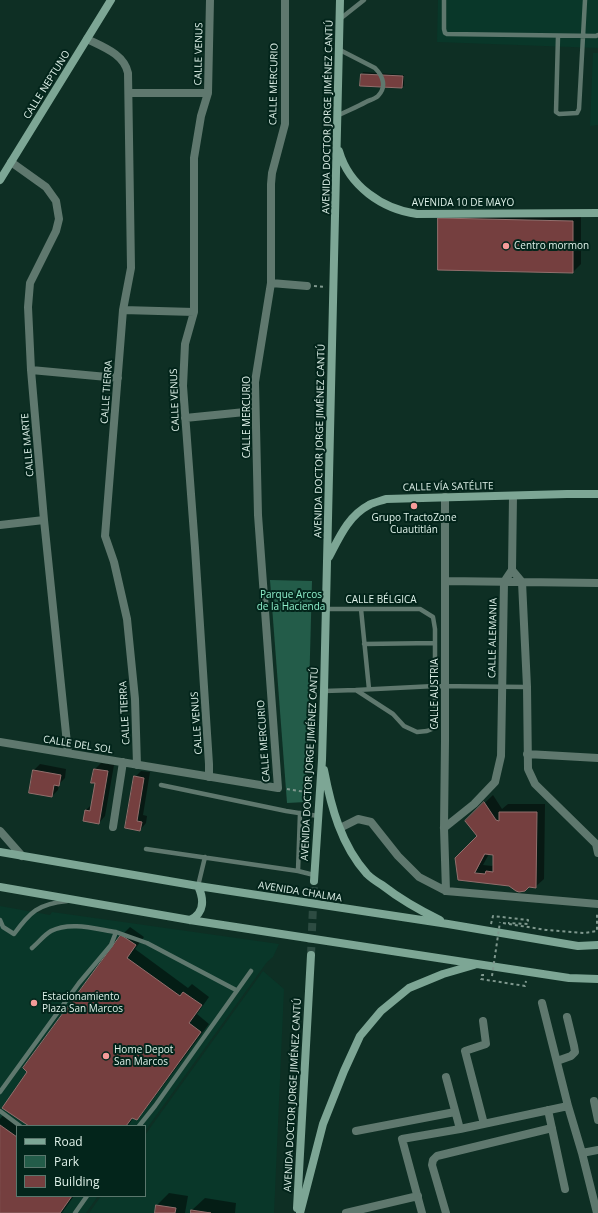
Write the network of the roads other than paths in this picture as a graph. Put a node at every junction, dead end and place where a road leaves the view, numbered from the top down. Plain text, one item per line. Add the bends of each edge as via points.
1 (111, 0) edge
2 (210, 0) edge
3 (285, 0) edge
4 (340, 0) edge
5 (364, 0) edge
6 (444, 0) edge
7 (585, 0) edge
8 (340, 19) junction
9 (598, 35) edge
10 (558, 36) junction
11 (584, 37) junction
12 (87, 39) junction
13 (338, 49) junction
14 (129, 93) junction
15 (208, 93) junction
16 (337, 116) junction
17 (337, 144) junction
18 (11, 162) junction
19 (0, 180) edge
20 (598, 213) edge
21 (271, 283) junction
22 (307, 286) road end
23 (123, 310) junction
24 (194, 312) junction
25 (31, 370) junction
26 (118, 378) junction
27 (256, 411) junction
28 (185, 418) junction
29 (598, 494) edge
30 (513, 496) junction
31 (445, 497) junction
32 (44, 520) junction
33 (0, 525) edge
34 (328, 560) junction
35 (512, 570) junction
36 (445, 581) junction
37 (504, 582) junction
38 (522, 582) junction
39 (598, 583) edge
40 (326, 609) junction
41 (361, 609) junction
42 (435, 643) junction
43 (364, 644) junction
44 (435, 686) junction
45 (445, 686) junction
46 (527, 686) junction
47 (502, 687) junction
48 (369, 689) junction
49 (356, 690) junction
50 (324, 691) junction
51 (0, 742) edge
52 (68, 754) junction
53 (527, 754) junction
54 (598, 758) edge
55 (322, 760) junction
56 (123, 762) junction
57 (137, 765) junction
58 (209, 777) junction
59 (162, 785) dead end
60 (278, 788) joint
61 (300, 813) junction
62 (318, 816) junction
63 (113, 827) dead end
64 (340, 828) junction
65 (444, 828) junction
66 (0, 831) edge
67 (146, 849) dead end
68 (0, 852) edge
69 (598, 853) edge
70 (22, 856) junction
71 (205, 857) junction
72 (298, 871) junction
73 (314, 878) joint
74 (198, 886) junction
75 (0, 887) edge
76 (446, 891) junction
77 (598, 898) edge
78 (75, 900) junction
79 (598, 904) edge
80 (0, 920) edge
81 (190, 920) junction
82 (448, 924) junction
83 (116, 932) junction
84 (598, 941) edge
85 (598, 945) edge
86 (578, 946) junction
87 (32, 948) dead end
88 (311, 954) tunnel mouth
89 (477, 964) junction
90 (251, 971) dead end
91 (598, 979) edge
92 (236, 990) junction
93 (542, 1003) dead end
94 (567, 1017) dead end
95 (483, 1021) dead end
96 (557, 1061) junction
97 (446, 1077) dead end
98 (0, 1092) edge
99 (594, 1101) dead end
100 (568, 1106) junction
101 (548, 1110) junction
102 (0, 1111) edge
103 (455, 1112) junction
104 (598, 1120) edge
105 (484, 1124) junction
106 (19, 1125) edge
107 (141, 1125) edge
108 (460, 1128) junction
109 (552, 1128) junction
110 (356, 1131) dead end
111 (598, 1150) edge
112 (582, 1153) junction
113 (565, 1189) dead end
114 (418, 1196) junction
115 (86, 1197) edge
116 (75, 1213) edge
117 (298, 1213) edge
118 (346, 1213) edge
119 (422, 1213) edge
120 (446, 1213) edge
121 (597, 1213) edge

1 - 12 main road, CALLE NEPTUNO
2 - 15 street, CALLE VENUS
3 - 21 street, CALLE MERCURIO via 285,124 271,184
4 - 8 main road, AVENIDA DOCTOR JORGE JIMÉNEZ CANTÚ
5 - 8 lane
6 - 10 lane via 444,29 447,34
7 - 11 lane
8 - 13 main road, AVENIDA DOCTOR JORGE JIMÉNEZ CANTÚ
9 - 11 lane
10 - 11 lane
10 - 11 lane via 556,112 559,114 578,112
12 - 14 street, CALLE TIERRA via 110,50 121,59 128,73
12 - 18 main road, CALLE NEPTUNO
13 - 16 main road, AVENIDA DOCTOR JORGE JIMÉNEZ CANTÚ
13 - 16 lane via 375,68 384,85 377,96
14 - 15 street
14 - 23 street, CALLE TIERRA via 131,268
15 - 24 street, CALLE VENUS via 201,116 194,158
16 - 17 main road, AVENIDA DOCTOR JORGE JIMÉNEZ CANTÚ
17 - 20 main road, AVENIDA 10 DE MAYO via 346,168 362,188 388,206 407,212
17 - 34 main road, AVENIDA DOCTOR JORGE JIMÉNEZ CANTÚ
18 - 19 main road, CALLE NEPTUNO
18 - 25 street, CALLE MARTE via 46,186 56,201 59,219 56,231 30,283 28,307
21 - 22 street
21 - 27 street, CALLE MERCURIO via 255,382
23 - 24 street
23 - 26 street, CALLE TIERRA
24 - 28 street, CALLE VENUS via 185,344
25 - 26 street
25 - 32 street, CALLE MARTE
26 - 57 street, CALLE TIERRA via 105,536 114,562 127,619 135,699
27 - 28 street
27 - 60 street, CALLE MERCURIO via 258,515
28 - 58 street, CALLE VENUS
29 - 30 main road, CALLE VÍA SATÉLITE
30 - 31 main road, CALLE VÍA SATÉLITE
30 - 35 street
31 - 34 main road, CALLE VÍA SATÉLITE via 386,499 369,505 346,525
31 - 36 street, CALLE AUSTRIA
32 - 33 street
32 - 52 street, CALLE MARTE
34 - 40 main road, AVENIDA DOCTOR JORGE JIMÉNEZ CANTÚ
35 - 37 street
35 - 38 street
36 - 37 street
36 - 45 street, CALLE AUSTRIA
37 - 38 street
37 - 47 street, CALLE ALEMANIA
38 - 39 street
38 - 46 street
40 - 41 lane, CALLE BÉLGICA
40 - 50 main road, AVENIDA DOCTOR JORGE JIMÉNEZ CANTÚ
41 - 42 lane, CALLE BÉLGICA via 420,609 433,617
41 - 43 lane
42 - 43 lane
42 - 44 lane
43 - 48 lane
44 - 45 lane
44 - 48 lane
44 - 49 lane via 435,723 432,729 416,732
45 - 47 lane
45 - 65 street, CALLE AUSTRIA
46 - 47 lane
46 - 53 street
47 - 65 street, CALLE ALEMANIA via 501,756 495,782 474,804
48 - 49 lane
49 - 50 lane
50 - 55 main road, AVENIDA DOCTOR JORGE JIMÉNEZ CANTÚ
51 - 52 street, CALLE DEL SOL
52 - 56 street, CALLE DEL SOL
53 - 54 street
53 - 69 street via 528,769 535,784 596,844
55 - 62 main road, AVENIDA DOCTOR JORGE JIMÉNEZ CANTÚ
55 - 64 main road via 332,806
56 - 57 street, CALLE DEL SOL
56 - 63 street
57 - 58 street, CALLE DEL SOL
58 - 60 street, CALLE DEL SOL
59 - 61 lane
61 - 62 lane
61 - 72 lane
62 - 73 main road, AVENIDA DOCTOR JORGE JIMÉNEZ CANTÚ
64 - 76 street via 358,819 371,822 398,856 419,877
64 - 82 main road via 368,875 405,902
65 - 76 street, CALLE AUSTRIA
66 - 70 street
67 - 71 lane
68 - 70 main road, AVENIDA CHALMA
70 - 74 main road, AVENIDA CHALMA
71 - 72 lane
71 - 74 lane
72 - 73 lane
74 - 81 main road via 202,895 201,908
74 - 82 main road, AVENIDA CHALMA
75 - 78 main road
76 - 79 street
77 - 79 street
78 - 80 lane via 41,907 24,920 14,934 3,927
78 - 81 main road
81 - 89 main road
82 - 86 main road, AVENIDA CHALMA
83 - 87 lane via 78,926 63,927 50,931
83 - 92 lane via 147,943
83 - 98 lane via 111,945 79,983
84 - 86 main road
85 - 86 main road, AVENIDA CHALMA
88 - 117 main road, AVENIDA DOCTOR JORGE JIMÉNEZ CANTÚ
89 - 91 main road via 569,978
89 - 117 main road via 409,988 381,1011 360,1036 322,1124
90 - 92 lane
92 - 107 lane
93 - 96 street
94 - 96 street via 575,1052
95 - 105 street via 486,1044 465,1051
96 - 100 street
97 - 103 street
99 - 104 street
100 - 101 street
100 - 112 street
101 - 105 street
101 - 109 street
102 - 106 lane
103 - 108 street
103 - 110 street
105 - 108 street
108 - 114 street via 402,1139
109 - 113 street
109 - 120 street via 437,1156 432,1165
111 - 112 street
112 - 121 street
114 - 118 street
114 - 119 street
115 - 116 lane

